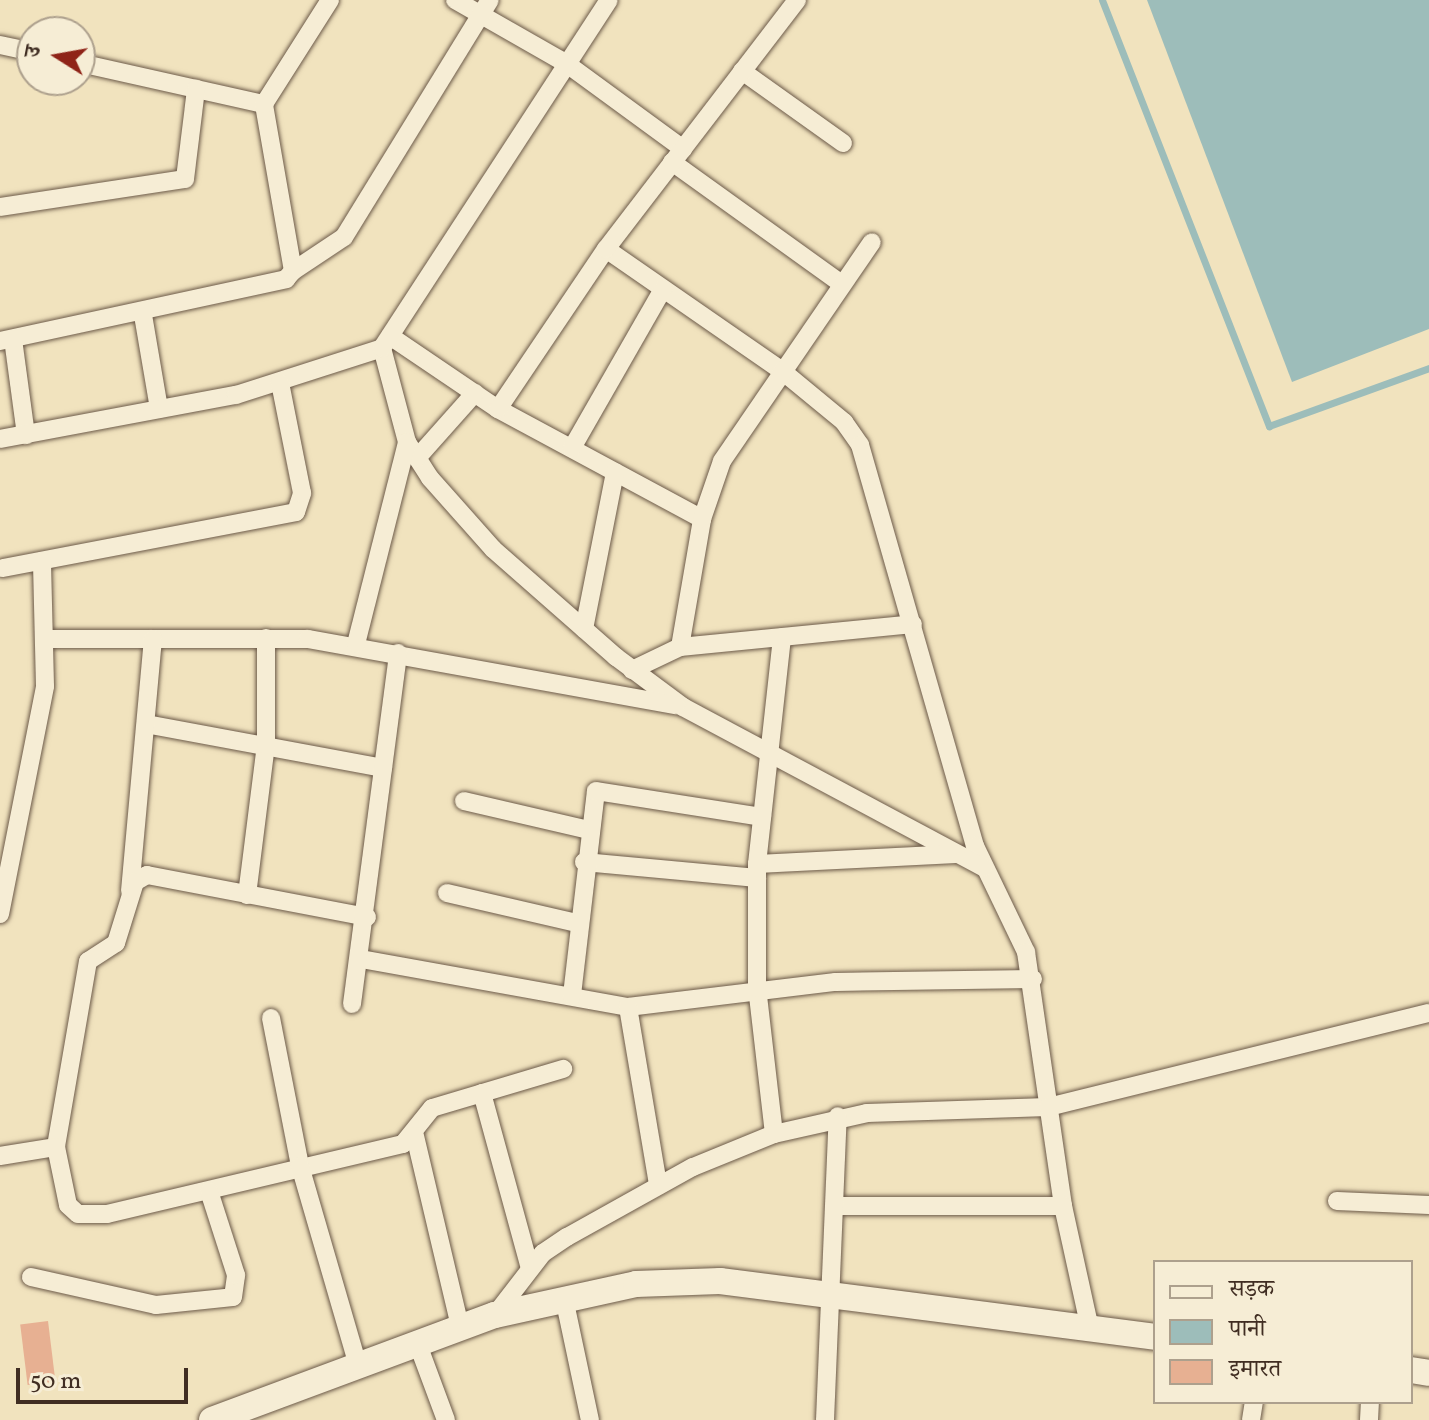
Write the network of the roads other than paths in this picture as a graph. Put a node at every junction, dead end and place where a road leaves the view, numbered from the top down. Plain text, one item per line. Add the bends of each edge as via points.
1 (330, 0) edge
2 (455, 0) edge
3 (609, 0) edge
4 (797, 0) edge
5 (486, 7) edge
6 (567, 64) junction
7 (96, 67) edge
8 (742, 71) junction
9 (196, 89) junction
10 (264, 104) junction
11 (843, 143) dead end
12 (677, 156) junction
13 (0, 207) edge
14 (872, 242) dead end
15 (606, 249) junction
16 (293, 271) junction
17 (842, 284) junction
18 (663, 289) junction
19 (143, 315) junction
20 (6, 340) edge
21 (386, 342) junction
22 (781, 370) junction
23 (280, 383) junction
24 (475, 393) junction
25 (159, 409) junction
26 (498, 409) junction
27 (26, 435) junction
28 (0, 439) edge
29 (572, 448) junction
30 (412, 450) junction
31 (615, 472) junction
32 (702, 519) junction
33 (42, 561) junction
34 (3, 568) dead end
35 (913, 624) junction
36 (584, 629) junction
37 (782, 637) junction
38 (266, 638) junction
39 (45, 639) junction
40 (153, 639) junction
41 (356, 644) junction
42 (680, 647) junction
43 (398, 653) junction
44 (632, 670) junction
45 (683, 707) junction
46 (146, 724) junction
47 (266, 745) junction
48 (769, 754) junction
49 (383, 768) junction
50 (464, 801) dead end
51 (762, 817) junction
52 (589, 830) junction
53 (956, 854) junction
54 (584, 862) junction
55 (984, 868) junction
56 (757, 871) junction
57 (130, 892) junction
58 (447, 893) dead end
59 (247, 895) junction
60 (0, 914) edge
61 (367, 917) junction
62 (577, 923) junction
63 (361, 959) junction
64 (1033, 979) junction
65 (757, 988) junction
66 (572, 995) junction
67 (352, 1004) dead end
68 (628, 1007) junction
69 (1429, 1013) edge
70 (271, 1018) dead end
71 (563, 1069) dead end
72 (482, 1093) junction
73 (1048, 1107) junction
74 (838, 1116) junction
75 (774, 1134) junction
76 (415, 1136) junction
77 (56, 1147) junction
78 (0, 1156) edge
79 (300, 1166) junction
80 (658, 1185) junction
81 (209, 1191) junction
82 (1337, 1201) dead end
83 (1429, 1205) edge
84 (835, 1206) junction
85 (1063, 1206) junction
86 (530, 1269) junction
87 (31, 1277) dead end
88 (834, 1294) junction
89 (564, 1298) junction
90 (495, 1315) junction
91 (460, 1327) junction
92 (1090, 1329) junction
93 (1153, 1337) edge
94 (417, 1342) junction
95 (357, 1362) junction
96 (212, 1420) edge
97 (446, 1420) edge
98 (590, 1420) edge
99 (825, 1420) edge

1 - 10 street
2 - 5 street
3 - 6 street
4 - 8 street
5 - 6 street
5 - 16 street via 344,237
6 - 12 street
6 - 21 street
7 - 9 street
8 - 11 street
8 - 12 street
9 - 10 street
9 - 13 street via 185,179
10 - 16 street
12 - 15 street
12 - 17 street
14 - 17 street
15 - 18 street
15 - 26 street
16 - 19 street via 277,285
17 - 22 street
18 - 22 street
18 - 29 street
19 - 20 street
19 - 25 street
20 - 27 street
21 - 23 street
21 - 24 street
21 - 30 street
22 - 32 street via 722,461
22 - 35 street via 860,445
23 - 25 street
23 - 33 street via 302,493 296,512
24 - 26 street
24 - 30 street
25 - 27 street
26 - 29 street
27 - 28 street
29 - 31 street
30 - 36 street via 493,549
30 - 41 street
31 - 32 street
31 - 36 street
32 - 42 street
33 - 34 street
33 - 39 street
35 - 37 street
35 - 55 street
36 - 44 street
37 - 42 street
37 - 48 street
38 - 40 street
38 - 41 street
38 - 47 street
39 - 40 street
39 - 60 street via 45,686
40 - 46 street
41 - 43 street
42 - 44 street
43 - 45 street
43 - 49 street
44 - 45 street
45 - 48 street
46 - 47 street
46 - 57 street
47 - 49 street
47 - 59 street
48 - 51 street
48 - 53 street
49 - 61 street
50 - 52 street
51 - 52 street via 604,790 593,794
51 - 56 street
52 - 54 street
53 - 55 street
53 - 56 street
54 - 56 street
54 - 62 street
55 - 64 street via 1014,921
56 - 65 street
57 - 59 street via 147,875
57 - 77 street via 116,943 88,961
58 - 62 street
59 - 61 street
61 - 63 street
62 - 66 street
63 - 66 street
63 - 67 street
64 - 65 street
64 - 73 street
65 - 68 street
65 - 75 street
66 - 68 street
68 - 80 street
69 - 73 street
70 - 79 street
71 - 72 street
72 - 76 street via 432,1108
72 - 86 street
73 - 74 street
73 - 85 street
74 - 75 street
74 - 84 street
75 - 80 street
76 - 79 street
76 - 91 street
77 - 78 street
77 - 81 street via 68,1205 78,1214
79 - 81 street
79 - 95 street
80 - 86 street via 567,1237
81 - 87 street via 236,1275 233,1297 156,1305
82 - 83 street
84 - 85 street
84 - 88 street
85 - 92 street
86 - 90 street
88 - 89 street via 676,1281
88 - 92 street
88 - 99 street
89 - 90 street
89 - 98 street
90 - 91 street
91 - 94 street
92 - 93 street
94 - 95 street
94 - 97 street
95 - 96 street

